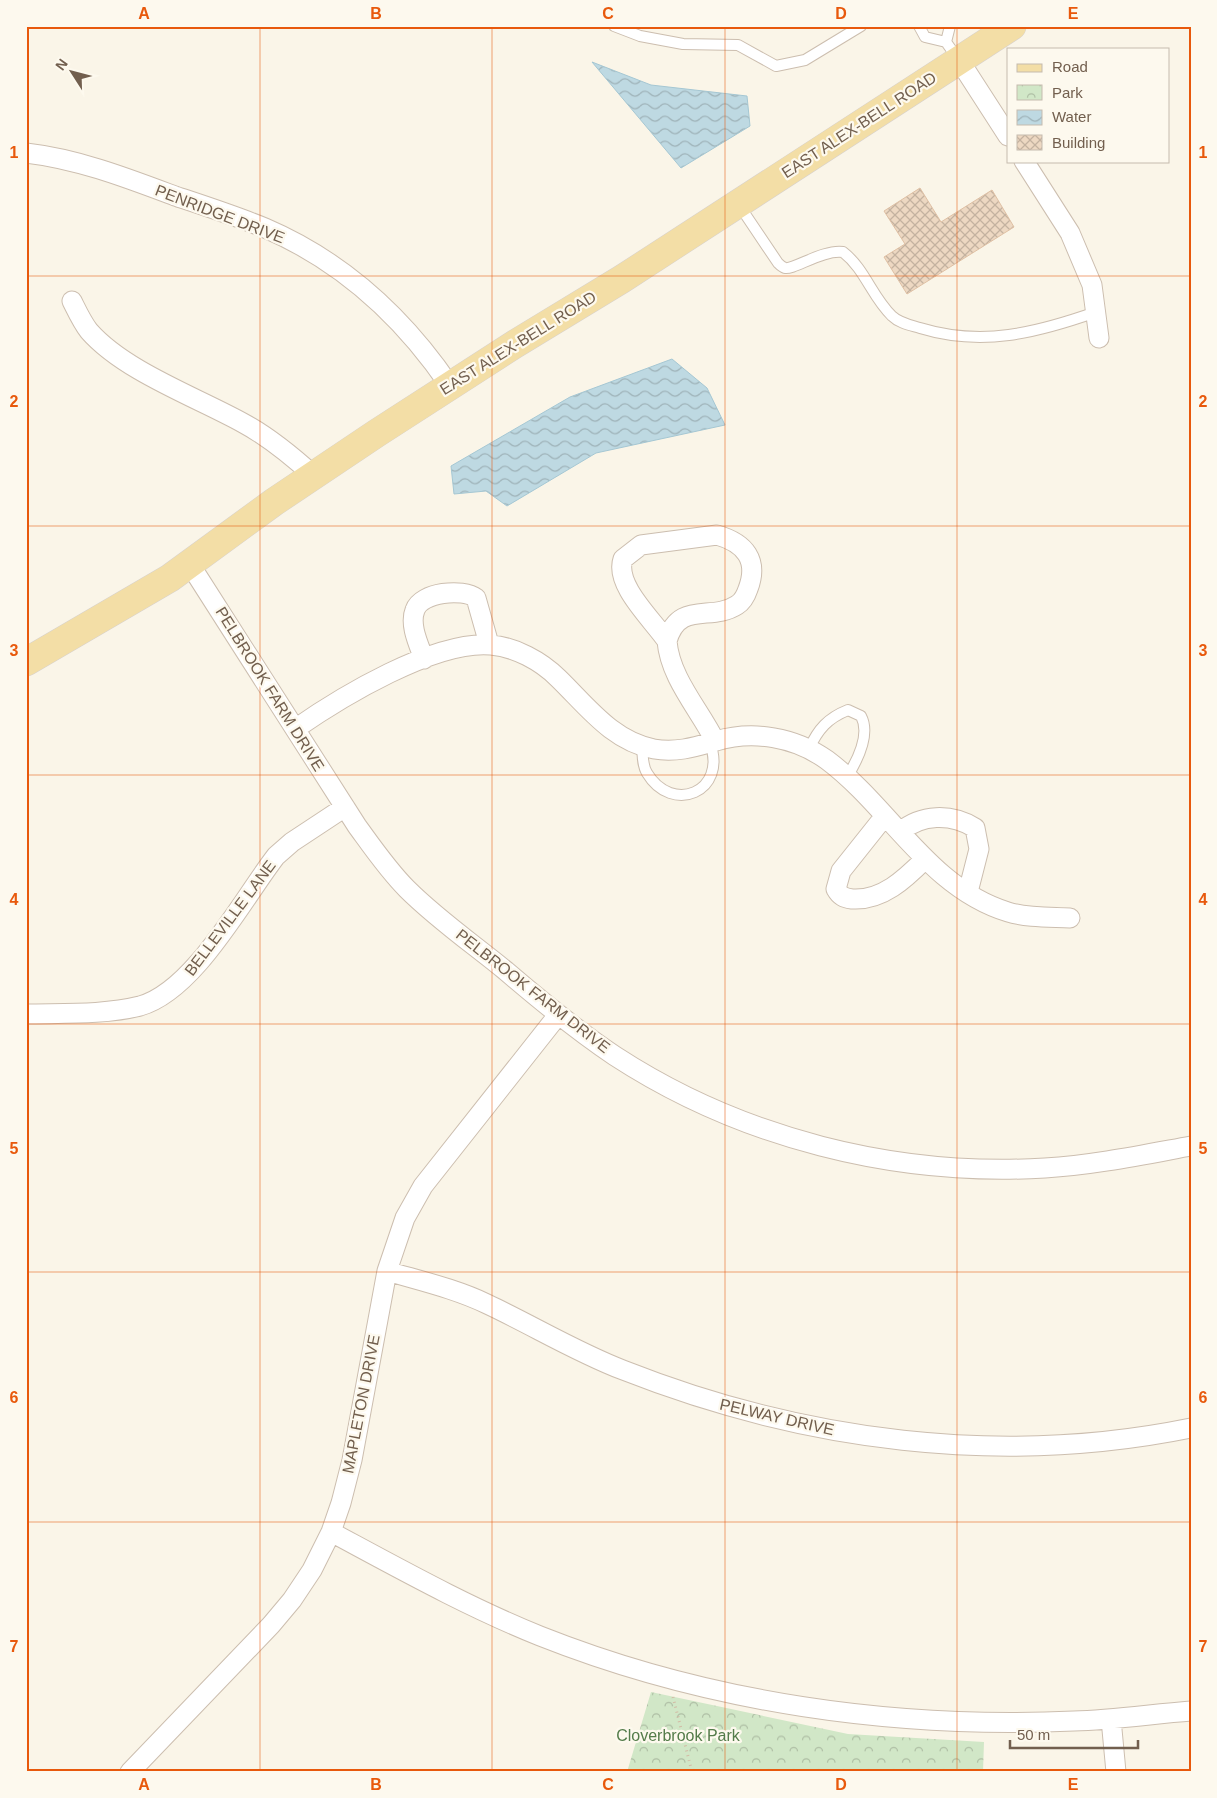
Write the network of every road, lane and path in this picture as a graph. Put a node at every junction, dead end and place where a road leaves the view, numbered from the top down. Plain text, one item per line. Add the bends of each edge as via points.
1 (614, 26) edge
2 (861, 26) edge
3 (919, 26) edge
4 (950, 26) edge
5 (1012, 26) edge
6 (952, 51) junction
7 (1007, 134) edge
8 (26, 152) edge
9 (1025, 162) edge
10 (739, 204) junction
11 (72, 301) dead end
12 (1096, 312) junction
13 (1098, 338) dead end
14 (450, 386) junction
15 (314, 476) junction
16 (189, 563) junction
17 (667, 641) junction
18 (489, 644) junction
19 (424, 659) junction
20 (26, 662) edge
21 (295, 729) junction
22 (713, 742) junction
23 (642, 746) junction
24 (809, 749) junction
25 (847, 778) junction
26 (345, 807) junction
27 (884, 817) junction
28 (900, 832) junction
29 (926, 859) junction
30 (968, 892) junction
31 (1070, 918) dead end
32 (26, 1014) edge
33 (558, 1015) junction
34 (1191, 1146) edge
35 (387, 1271) junction
36 (1191, 1428) edge
37 (331, 1532) junction
38 (672, 1696) dead end
39 (1191, 1711) edge
40 (1111, 1719) junction
41 (130, 1772) edge
42 (692, 1772) edge
43 (1116, 1772) edge

1 - 2 lane via 640,36 683,44 738,44 776,66 805,60
3 - 6 lane via 925,37
4 - 6 lane
5 - 6 main road, EAST ALEX-BELL ROAD
6 - 7 street
6 - 10 main road, EAST ALEX-BELL ROAD
8 - 14 street, PENRIDGE DRIVE via 79,162 116,174 264,228 296,244 340,271 390,312 420,343
9 - 12 street via 1070,233 1092,285
10 - 12 lane via 778,263 785,268 828,253 843,252 855,263 893,318 935,333 977,338 1052,328
10 - 14 main road, EAST ALEX-BELL ROAD
11 - 15 street via 89,330 126,360 159,381 245,424 293,457
12 - 13 street
14 - 15 main road, EAST ALEX-BELL ROAD
15 - 16 main road, EAST ALEX-BELL ROAD
16 - 20 main road, EAST ALEX-BELL ROAD via 138,597
16 - 21 street, PELBROOK FARM DRIVE
17 - 17 street via 670,630 685,616 724,610 738,605 746,595 752,579 752,566 740,545 717,535 641,545 623,559 621,574
17 - 22 street via 668,656 680,682 703,717
18 - 19 street
18 - 19 street via 476,598 458,591 431,597 415,609 415,635
18 - 23 street via 524,654 542,665 618,735
19 - 21 street via 361,687
21 - 26 street, PELBROOK FARM DRIVE
22 - 23 street via 676,750
22 - 23 lane via 715,765 708,783 693,794 682,796 658,785 647,774
22 - 24 street via 766,736
24 - 25 street
24 - 25 lane via 823,724 836,715 848,710 861,716 864,728 862,746
25 - 27 street
26 - 32 street, BELLEVILLE LANE via 289,845 262,874 193,971 161,996 124,1009
26 - 33 street, PELBROOK FARM DRIVE via 381,859 408,890
27 - 28 street
27 - 29 street via 841,872 836,889 839,895 862,900 877,897 893,888
28 - 29 street
28 - 30 street via 918,820 931,817 966,822 975,828 979,850
29 - 30 street via 942,875
30 - 31 street via 986,904 1010,913
33 - 34 street, PELBROOK FARM DRIVE via 658,1082 710,1108 758,1127 871,1158 965,1168 1046,1168
33 - 35 street, MAPLETON DRIVE via 423,1186 405,1218
35 - 36 street, PELWAY DRIVE via 486,1303 581,1352 687,1395 806,1427 914,1442 1021,1446 1136,1437
35 - 37 street, MAPLETON DRIVE via 352,1460
37 - 40 street via 443,1592 541,1636 646,1672 738,1695 871,1716 914,1719 1002,1722
37 - 41 street, MAPLETON DRIVE via 307,1577 276,1619
38 - 42 path
39 - 40 street
40 - 43 street

